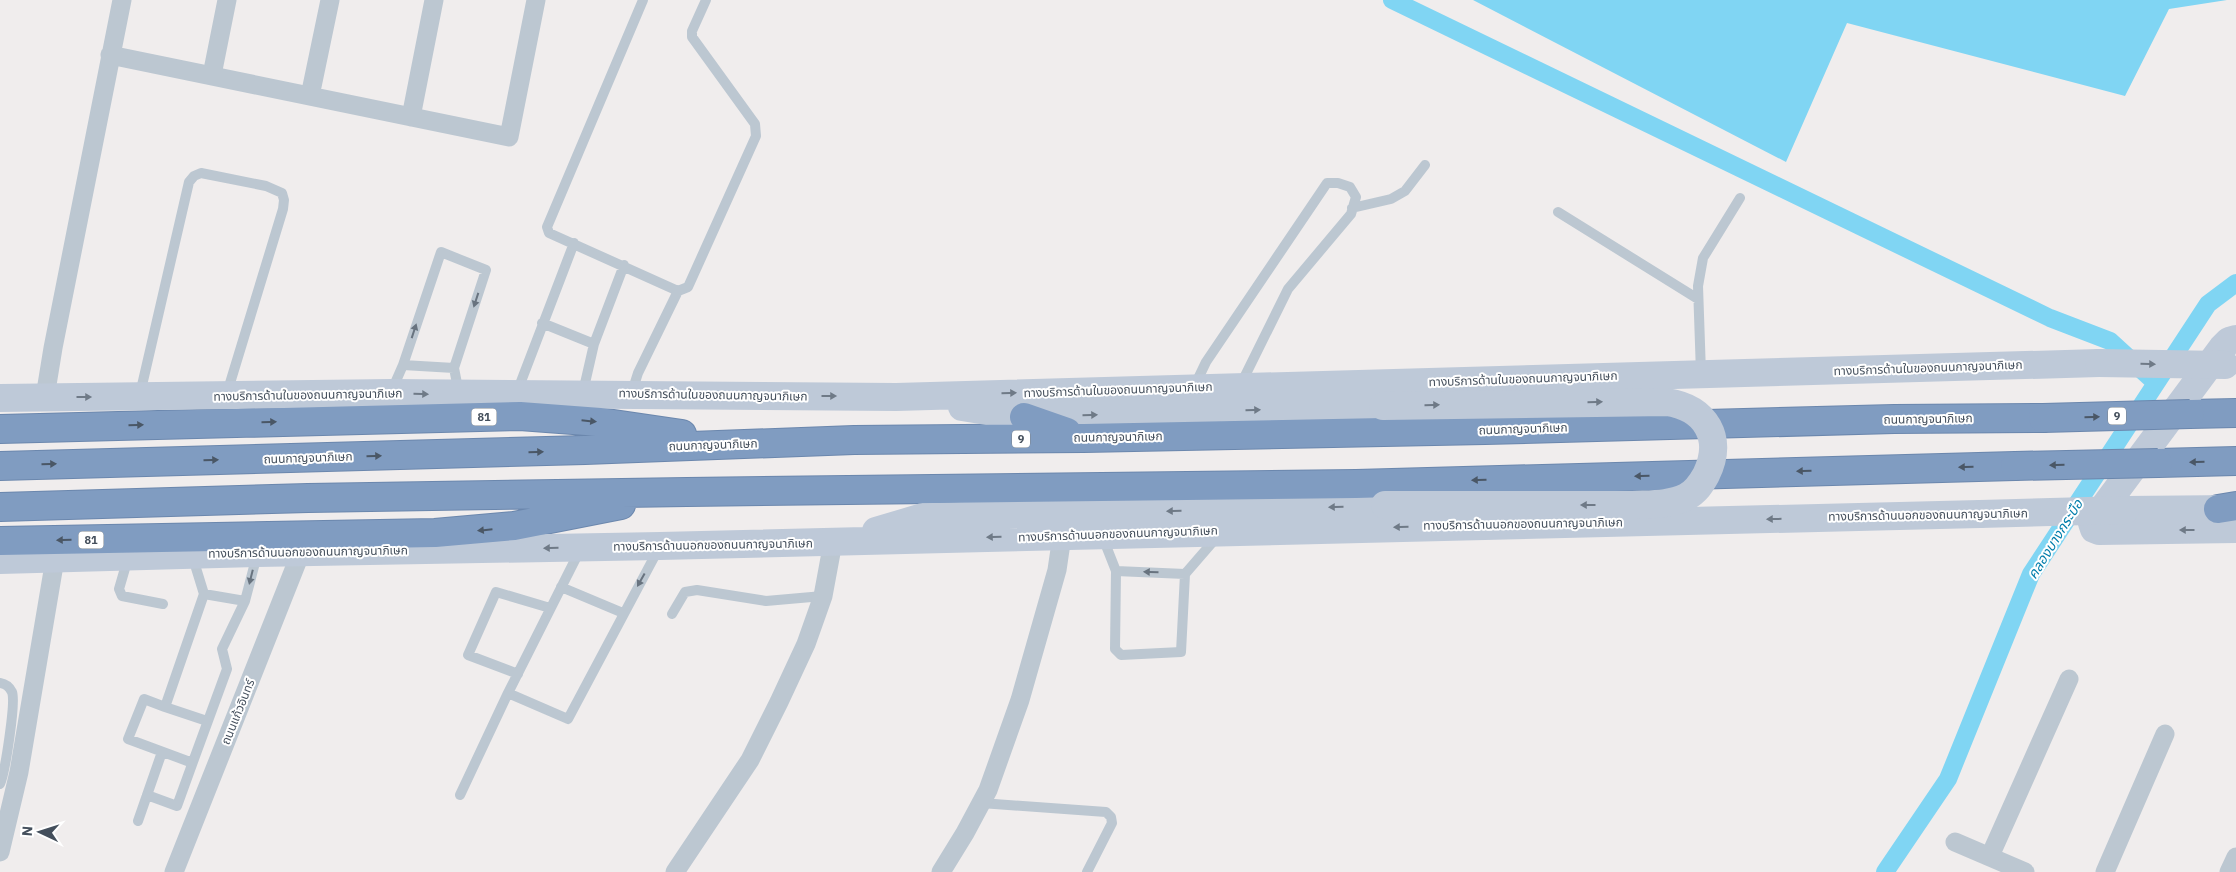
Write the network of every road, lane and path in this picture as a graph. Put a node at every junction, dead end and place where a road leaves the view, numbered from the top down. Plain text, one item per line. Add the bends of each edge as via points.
1 (122, 0) edge
2 (227, 0) edge
3 (330, 0) edge
4 (434, 0) edge
5 (536, 0) edge
6 (643, 0) edge
7 (706, 0) edge
8 (110, 55) junction
9 (212, 75) junction
10 (310, 96) junction
11 (411, 117) junction
12 (1425, 165) dead end
13 (1740, 198) dead end
14 (1352, 208) junction
15 (1558, 212) dead end
16 (574, 243) junction
17 (624, 265) junction
18 (678, 291) junction
19 (1698, 299) junction
20 (542, 323) junction
21 (2236, 339) edge
22 (594, 344) junction
23 (403, 364) junction
24 (2231, 365) edge
25 (454, 368) junction
26 (1701, 374) junction
27 (1240, 386) junction
28 (1194, 388) junction
29 (391, 393) junction
30 (459, 394) junction
31 (516, 394) junction
32 (583, 394) junction
33 (631, 394) junction
34 (226, 396) junction
35 (45, 397) junction
36 (139, 397) junction
37 (896, 397) junction
38 (0, 398) edge
39 (2236, 413) edge
40 (1024, 417) junction
41 (0, 429) edge
42 (1084, 438) junction
43 (746, 444) junction
44 (2236, 461) edge
45 (0, 466) edge
46 (687, 492) junction
47 (0, 507) edge
48 (2230, 508) edge
49 (2236, 530) edge
50 (1222, 531) junction
51 (1102, 534) junction
52 (1062, 536) junction
53 (0, 541) edge
54 (837, 542) junction
55 (187, 546) junction
56 (660, 546) junction
57 (581, 547) junction
58 (301, 552) junction
59 (258, 553) junction
60 (128, 556) junction
61 (55, 559) junction
62 (0, 560) edge
63 (1116, 571) junction
64 (1185, 574) junction
65 (561, 587) junction
66 (204, 594) junction
67 (823, 596) junction
68 (245, 601) junction
69 (163, 604) dead end
70 (550, 608) junction
71 (622, 613) junction
72 (672, 614) dead end
73 (518, 674) junction
74 (2069, 679) dead end
75 (0, 683) edge
76 (508, 694) junction
77 (166, 707) junction
78 (208, 721) junction
79 (2165, 734) dead end
80 (162, 752) junction
81 (194, 759) junction
82 (0, 784) edge
83 (147, 795) junction
84 (460, 795) dead end
85 (980, 803) junction
86 (138, 821) dead end
87 (1955, 842) dead end
88 (0, 852) edge
89 (1990, 856) junction
90 (2236, 857) edge
91 (174, 872) edge
92 (675, 872) edge
93 (941, 872) edge
94 (1087, 872) edge
95 (2024, 872) edge
96 (2105, 872) edge
97 (2229, 872) edge

1 - 8 street
2 - 9 street
3 - 10 street
4 - 11 street
5 - 11 street via 509,137
6 - 16 lane via 547,227 549,233
7 - 18 lane via 692,37 755,124 756,136 688,287
8 - 9 street
8 - 35 street
9 - 10 street
10 - 11 street
12 - 14 lane via 1405,191
13 - 19 lane via 1703,258
14 - 27 lane via 1351,214 1288,289
14 - 28 lane via 1356,197 1350,187 1327,183 1206,362
15 - 19 lane
16 - 17 lane
16 - 20 lane
17 - 18 lane
17 - 22 lane
18 - 33 lane
19 - 26 lane
20 - 22 lane
20 - 31 lane
49 -> 21 main road via 2099,531 2092,523 2222,348 2229,340
22 - 32 lane
23 - 25 lane
23 -> 25 lane via 441,252 486,270
23 - 29 lane
26 -> 24 main road, ทางบริการด้านในของถนนกาญจนาภิเษก, bridge via 2099,363
25 - 30 lane
26 - 27 main road, ทางบริการด้านในของถนนกาญจนาภิเษก
27 - 28 main road, ทางบริการด้านในของถนนกาญจนาภิเษก
37 -> 28 main road, ทางบริการด้านในของถนนกาญจนาภิเษก
29 -> 30 main road, ทางบริการด้านในของถนนกาญจนาภิเษก
29 - 34 main road, ทางบริการด้านในของถนนกาญจนาภิเษก
30 - 31 main road, ทางบริการด้านในของถนนกาญจนาภิเษก
31 - 32 main road, ทางบริการด้านในของถนนกาญจนาภิเษก
32 - 33 main road, ทางบริการด้านในของถนนกาญจนาภิเษก
33 -> 37 main road, ทางบริการด้านในของถนนกาญจนาภิเษก
34 - 36 main road, ทางบริการด้านในของถนนกาญจนาภิเษก
34 - 36 lane via 284,200 282,193 266,186 201,173 189,182
35 -> 36 main road, ทางบริการด้านในของถนนกาญจนาภิเษก
35 - 38 main road, ทางบริการด้านในของถนนกาญจนาภิเษก
37 - 40 main road
42 -> 39 highway, ถนนกาญจนาภิเษก / 9, bridge
40 - 42 highway
40 -> 54 main road, bridge via 1384,406 1667,402 1692,409 1702,418 1710,429 1713,453 1711,466 1696,490 1686,498 1670,502 923,517
41 -> 43 highway, 81 via 520,416 600,422
42 - 43 highway, ถนนกาญจนาภิเษก / 9
45 -> 43 highway, ถนนกาญจนาภิเษก / 9
44 -> 46 highway, bridge via 1356,484
46 - 47 highway
46 -> 55 highway, 81 via 552,520 477,531
48 -> 50 main road, ทางบริการด้านนอกของถนนกาญจนาภิเษก, bridge
50 - 51 main road, ทางบริการด้านนอกของถนนกาญจนาภิเษก
50 - 64 lane
51 - 52 main road, ทางบริการด้านนอกของถนนกาญจนาภิเษก
51 - 63 lane
52 -> 54 main road, ทางบริการด้านนอกของถนนกาญจนาภิเษก
52 - 85 street via 1057,570 1020,700 988,790
55 -> 53 highway, 81
54 - 56 main road, ทางบริการด้านนอกของถนนกาญจนาภิเษก
54 - 67 street
55 - 59 main road, ทางบริการด้านนอกของถนนกาญจนาภิเษก
55 - 60 main road, ทางบริการด้านนอกของถนนกาญจนาภิเษก
55 - 66 lane
56 - 57 main road, ทางบริการด้านนอกของถนนกาญจนาภิเษก
56 -> 71 lane
57 -> 58 main road, ทางบริการด้านนอกของถนนกาญจนาภิเษก
57 - 65 lane
58 - 59 main road, ทางบริการด้านนอกของถนนกาญจนาภิเษก
58 - 91 street, ถนนแก้วอินทร์
59 -> 68 lane
60 - 61 main road, ทางบริการด้านนอกของถนนกาญจนาภิเษก
60 - 69 lane via 119,589 122,596
61 - 62 main road, ทางบริการด้านนอกของถนนกาญจนาภิเษก
61 - 88 street via 18,772
64 -> 63 lane
63 - 64 lane via 1115,649 1121,655 1181,652
65 - 70 lane
65 - 71 lane
66 - 68 lane
66 - 77 lane
67 - 72 lane via 766,601 697,590 685,592
67 - 92 street via 806,644 750,760
68 - 78 lane via 222,649 227,669
70 - 73 lane
70 - 73 lane via 496,592 468,656
71 - 76 lane via 568,719
73 - 76 lane
74 - 89 street
75 - 82 lane via 7,685 13,693 14,709
76 - 84 lane
77 - 78 lane
77 - 80 lane via 144,699 128,739
78 - 81 lane
79 - 96 street
80 - 81 lane via 190,762
80 - 83 lane
81 - 83 lane via 177,806
83 - 86 lane
85 - 93 street
85 - 94 lane via 1106,812 1112,823
87 - 89 street
89 - 95 street
90 - 97 street

